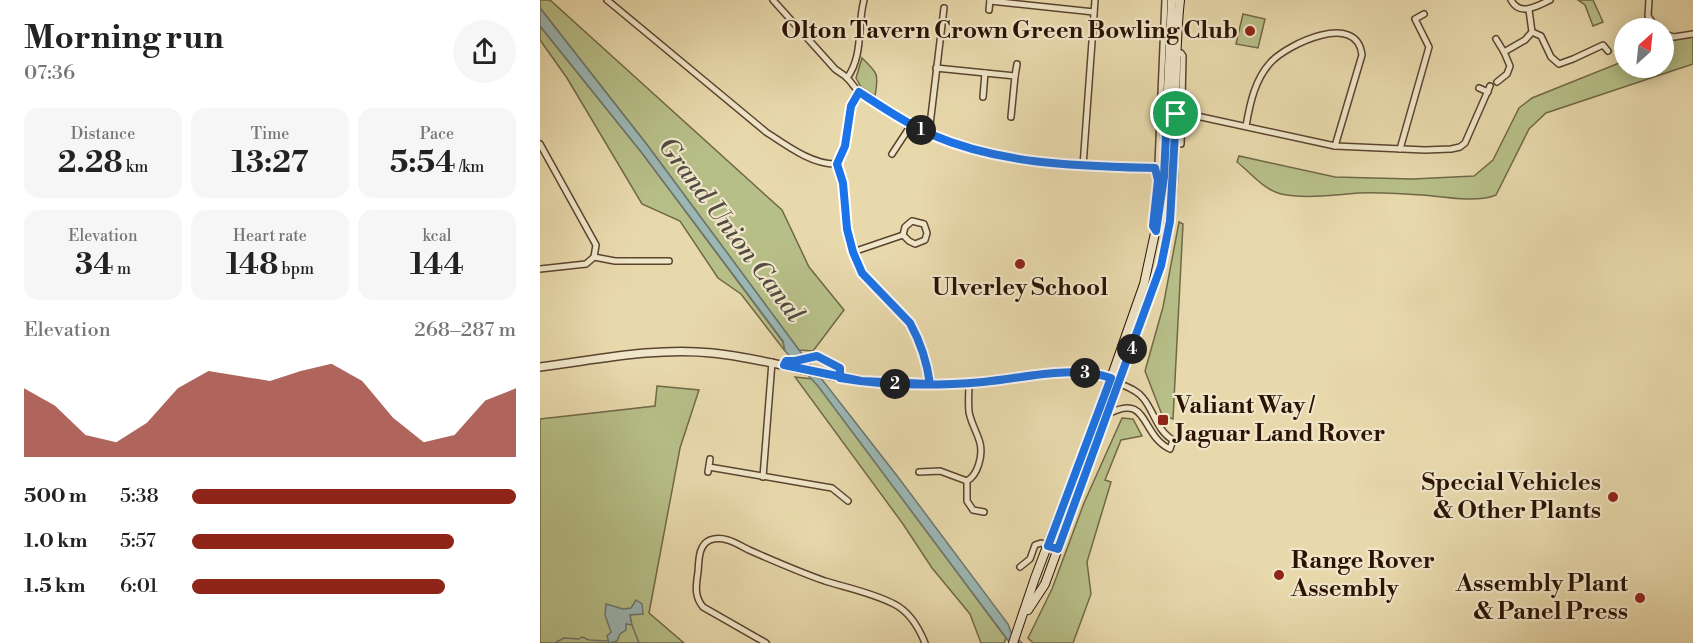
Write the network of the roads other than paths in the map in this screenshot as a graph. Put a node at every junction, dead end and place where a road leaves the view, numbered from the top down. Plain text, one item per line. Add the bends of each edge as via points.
1 (607, 0) edge
2 (773, 0) edge
3 (864, 0) edge
4 (1095, 0) edge
5 (1166, 0) edge
6 (1172, 0) edge
7 (1180, 0) edge
8 (1511, 0) edge
9 (1550, 0) edge
10 (1649, 0) edge
11 (990, 1) edge
12 (944, 8) dead end
13 (989, 10) dead end
14 (1529, 10) junction
15 (1094, 12) junction
16 (1424, 14) dead end
17 (1649, 18) edge
18 (1532, 32) junction
19 (1693, 34) edge
20 (1674, 37) edge
21 (1496, 39) dead end
22 (1608, 51) dead end
23 (1504, 52) junction
24 (1017, 64) dead end
25 (936, 68) junction
26 (985, 73) junction
27 (1015, 76) junction
28 (847, 78) junction
29 (1497, 82) dead end
30 (1479, 88) dead end
31 (859, 92) junction
32 (983, 97) dead end
33 (1175, 114) junction
34 (1011, 117) dead end
35 (911, 125) junction
36 (1246, 126) junction
37 (929, 133) junction
38 (540, 144) edge
39 (1181, 144) dead end
40 (1335, 146) junction
41 (1400, 150) junction
42 (892, 154) dead end
43 (837, 164) junction
44 (1083, 166) junction
45 (1155, 168) junction
46 (1156, 231) junction
47 (903, 235) junction
48 (853, 252) junction
49 (594, 256) junction
50 (669, 261) dead end
51 (540, 269) edge
52 (772, 362) junction
53 (784, 365) junction
54 (540, 367) edge
55 (840, 378) junction
56 (1115, 381) junction
57 (969, 383) junction
58 (930, 384) junction
59 (1107, 414) junction
60 (710, 459) dead end
61 (920, 472) dead end
62 (928, 472) junction
63 (763, 477) junction
64 (928, 480) dead end
65 (967, 481) junction
66 (848, 501) dead end
67 (978, 518) dead end
68 (1048, 546) junction
69 (1058, 549) junction
70 (1020, 567) dead end
71 (1022, 620) junction
72 (766, 643) edge
73 (925, 643) edge
74 (1013, 643) edge

1 - 43 street via 766,132 811,158
2 - 28 street
3 - 28 street via 855,63
4 - 15 street
5 - 45 street
6 - 33 main road
7 - 33 main road
8 - 14 street via 1513,5
9 - 14 street
10 - 17 street
11 - 13 street
11 - 15 street
12 - 25 street
14 - 18 street
15 - 44 street
16 - 41 street via 1414,19 1429,48
18 - 22 street via 1541,36 1559,64 1602,42
18 - 23 street
19 - 20 street
21 - 23 street
23 - 29 street via 1510,66
24 - 27 street
25 - 26 street
25 - 37 street
26 - 27 street
26 - 32 street
27 - 34 street
28 - 31 street
30 - 41 street via 1489,89 1460,147
31 - 35 street
31 - 43 street via 851,106 845,146
33 - 36 street
33 - 39 street
33 - 46 main road
33 - 56 main road via 1170,221 1161,266
35 - 37 street
35 - 42 street
36 - 40 street
36 - 40 street via 1254,91 1271,62 1303,41 1332,33 1344,34 1355,39 1362,55
37 - 44 street via 1004,156
38 - 49 street via 596,245
40 - 41 street
43 - 48 street
44 - 45 street
45 - 46 street
46 - 56 main road
47 - 47 street via 912,221 924,225 927,233 925,240 915,244
47 - 48 street
48 - 58 street via 868,280 910,323 924,354
49 - 50 street via 615,261
49 - 51 street via 586,264
52 - 53 street
52 - 54 street via 685,351
52 - 63 street
53 - 55 street
53 - 55 street via 786,361 815,355 840,368
55 - 58 street
56 - 57 street via 1077,372
56 - 59 main road
56 - 59 street via 1141,395 1158,425 1173,440 1170,449 1154,438 1138,412 1130,407
56 - 68 main road
57 - 58 street
57 - 65 street via 969,412 981,446 977,471
59 - 69 main road
60 - 63 street via 708,469
61 - 62 street
62 - 64 street
62 - 65 street via 940,471
63 - 66 street via 832,488
65 - 67 street via 968,506 982,511
68 - 69 street
68 - 70 street via 1035,545 1030,560
68 - 71 main road
69 - 71 main road via 1045,584
71 - 74 main road
72 - 73 street via 698,601 695,593 704,544 721,538 896,605 919,628

